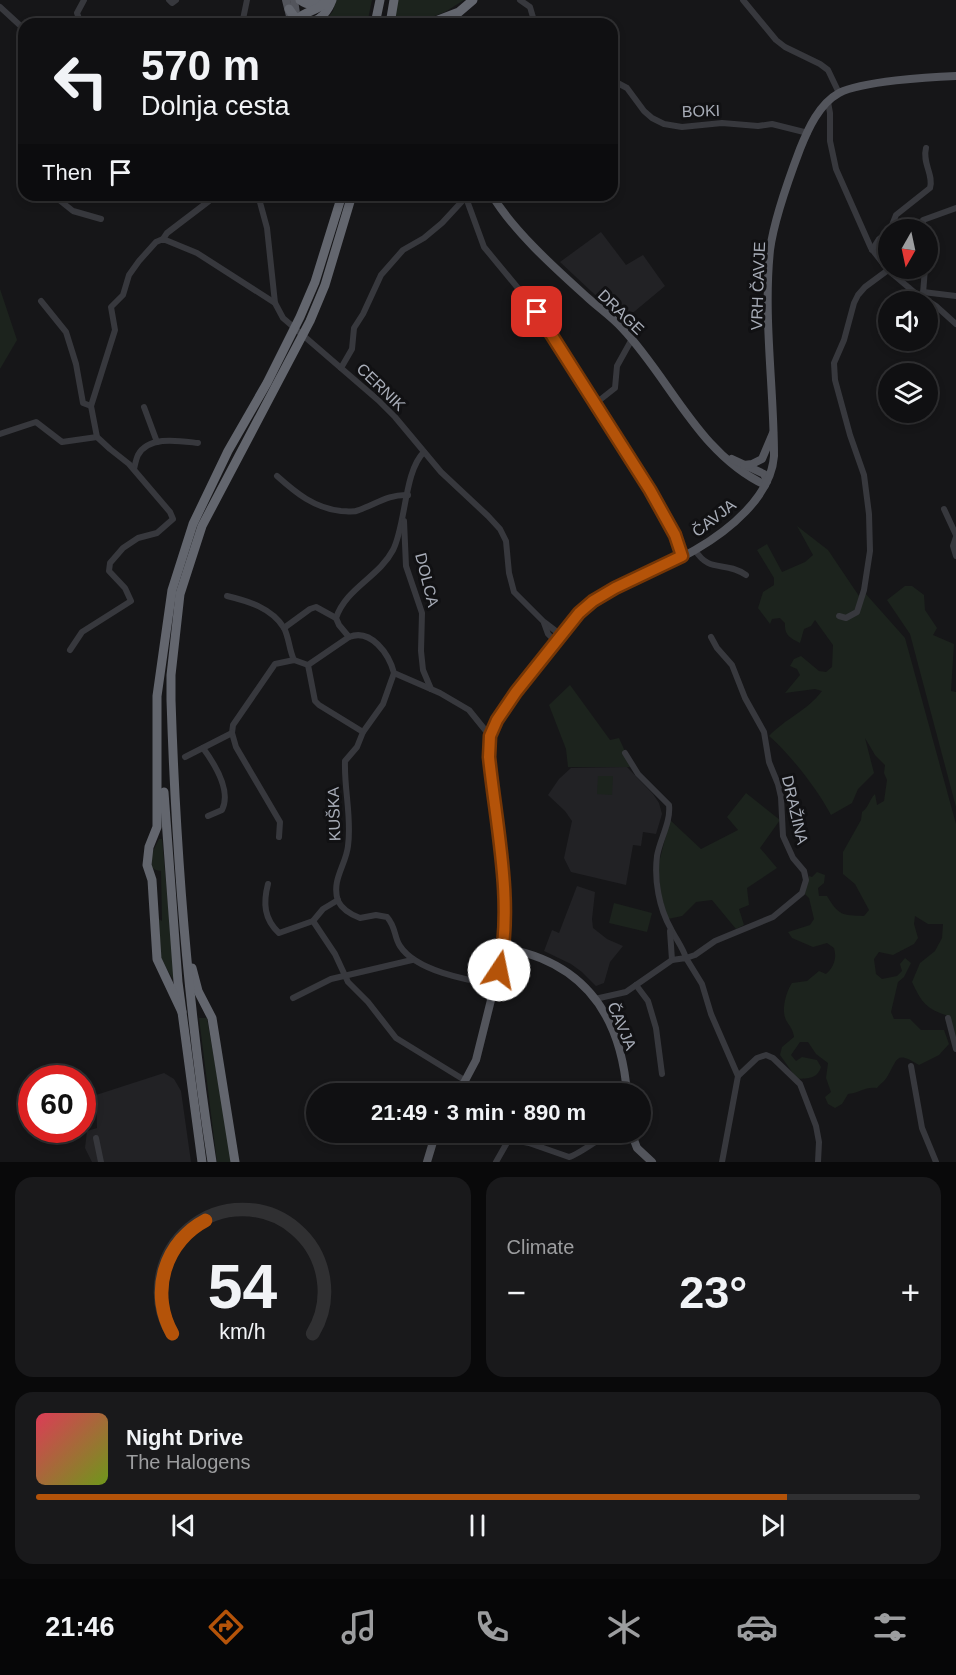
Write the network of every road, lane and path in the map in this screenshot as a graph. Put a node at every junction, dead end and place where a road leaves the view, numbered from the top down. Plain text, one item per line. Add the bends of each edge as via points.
1 (84, 0) edge
2 (247, 0) edge
3 (294, 0) edge
4 (300, 0) edge
5 (327, 0) edge
6 (375, 0) edge
7 (380, 0) edge
8 (388, 0) edge
9 (394, 0) edge
10 (473, 0) edge
11 (520, 0) edge
12 (743, 0) edge
13 (0, 7) edge
14 (79, 18) edge
15 (243, 18) edge
16 (295, 18) edge
17 (299, 18) edge
18 (319, 18) edge
19 (371, 18) edge
20 (376, 18) edge
21 (385, 18) edge
22 (391, 18) edge
23 (444, 18) edge
24 (533, 18) edge
25 (18, 24) edge
26 (956, 76) edge
27 (618, 83) edge
28 (839, 93) junction
29 (828, 102) junction
30 (808, 133) junction
31 (926, 148) dead end
32 (60, 201) edge
33 (209, 201) edge
34 (260, 201) edge
35 (340, 201) edge
36 (350, 201) edge
37 (461, 201) edge
38 (467, 201) edge
39 (496, 201) edge
40 (956, 208) edge
41 (101, 219) dead end
42 (894, 219) edge
43 (926, 219) edge
44 (163, 239) junction
45 (878, 241) edge
46 (872, 250) junction
47 (878, 258) edge
48 (878, 277) edge
49 (901, 279) edge
50 (917, 291) edge
51 (938, 295) edge
52 (956, 296) edge
53 (41, 301) dead end
54 (275, 303) junction
55 (938, 308) edge
56 (956, 324) edge
57 (632, 339) junction
58 (341, 368) junction
59 (596, 403) junction
60 (91, 406) junction
61 (144, 407) dead end
62 (773, 431) junction
63 (0, 434) edge
64 (97, 437) junction
65 (157, 442) junction
66 (198, 443) dead end
67 (424, 452) junction
68 (723, 455) junction
69 (743, 465) junction
70 (134, 470) junction
71 (277, 476) dead end
72 (766, 483) junction
73 (408, 495) junction
74 (944, 509) dead end
75 (404, 512) junction
76 (956, 536) edge
77 (695, 550) junction
78 (682, 556) junction
79 (956, 556) edge
80 (746, 575) dead end
81 (227, 596) dead end
82 (839, 616) dead end
83 (336, 618) junction
84 (284, 628) junction
85 (349, 637) junction
86 (711, 637) dead end
87 (558, 638) junction
88 (70, 650) dead end
89 (294, 660) junction
90 (308, 665) junction
91 (162, 669) junction
92 (394, 673) junction
93 (432, 689) junction
94 (363, 732) junction
95 (232, 733) junction
96 (490, 736) junction
97 (203, 748) junction
98 (625, 753) dead end
99 (185, 757) dead end
100 (175, 790) junction
101 (207, 816) dead end
102 (279, 837) dead end
103 (268, 884) dead end
104 (338, 900) junction
105 (313, 921) junction
106 (670, 928) junction
107 (504, 948) junction
108 (686, 958) junction
109 (413, 959) junction
110 (672, 960) junction
111 (345, 975) junction
112 (495, 985) junction
113 (636, 986) junction
114 (293, 998) dead end
115 (595, 999) junction
116 (182, 1012) junction
117 (948, 1018) dead end
118 (956, 1049) edge
119 (911, 1066) dead end
120 (662, 1074) dead end
121 (738, 1076) junction
122 (466, 1081) joint
123 (626, 1083) edge
124 (96, 1138) dead end
125 (433, 1143) edge
126 (506, 1143) edge
127 (529, 1143) edge
128 (591, 1143) edge
129 (635, 1143) edge
130 (101, 1162) edge
131 (202, 1162) edge
132 (212, 1162) edge
133 (235, 1162) edge
134 (427, 1162) edge
135 (496, 1162) edge
136 (652, 1162) edge
137 (722, 1162) edge
138 (818, 1162) edge
139 (936, 1162) edge

1 - 14 street via 77,13
2 - 15 street
3 - 16 main road
4 - 5 highway via 314,4
5 - 17 highway
5 - 18 highway
6 - 19 highway
7 - 20 highway
8 - 21 highway
9 - 22 highway
10 - 23 highway
11 - 24 street via 530,7
12 - 28 street via 776,40 828,70
13 - 25 street
26 - 28 main road
27 - 30 street, BOKI via 627,88 644,111 664,124 772,124
28 - 29 main road, VRH ČAVJE
29 - 30 main road, VRH ČAVJE
29 - 46 street via 836,169
30 - 62 main road, VRH ČAVJE via 788,182 770,250
31 - 42 street via 930,188
32 - 41 street via 74,211
33 - 44 street
34 - 54 street via 267,228
35 - 91 highway via 300,317 193,524 172,590
36 - 100 highway via 314,312 202,526 180,594 171,675
37 - 58 street via 442,223 403,250 381,275 354,328 352,349
38 - 59 street via 484,246 537,312
39 - 57 main road, DRAGE via 540,251
40 - 43 street
44 - 54 street via 197,253
44 - 60 street via 139,261 129,275 123,295 111,307 115,330
45 - 46 street
46 - 47 street
48 - 82 street via 858,296 833,369 867,488 870,551 857,612 846,618
49 - 50 street
51 - 52 street
53 - 60 street via 66,332 83,403
54 - 58 street, CERNIK via 287,323
55 - 56 street
57 - 59 street via 617,366 615,388
57 - 68 main road, DRAGE via 699,431
58 - 67 street, CERNIK via 395,417
59 - 78 street via 650,490
60 - 64 street
61 - 65 street
62 - 69 main road via 762,459
62 - 72 main road, VRH ČAVJE via 773,462
63 - 64 street via 36,422 62,442
64 - 70 street
65 - 66 street
65 - 70 street via 139,454
67 - 73 street via 417,462
67 - 87 street, CERNIK via 500,529 506,541 514,592 544,622 548,634
68 - 69 main road, DRAGE
68 - 72 main road, DRAGE via 743,472
69 - 72 main road, DRAGE via 764,474
70 - 88 street via 171,512 172,519 156,533 138,537 110,563 109,570 125,588 130,601 82,632
71 - 73 street via 317,506 336,510 356,512 395,495
72 - 77 main road, ČAVJA via 747,510
73 - 75 street
74 - 76 street
75 - 83 street via 390,555 350,594
75 - 93 street, DOLCA via 406,566 422,613 423,670
76 - 79 street
77 - 78 main road, ČAVJA
77 - 80 street via 705,563 732,567
78 - 87 main road, ČAVJA via 593,601
81 - 84 street via 259,606
83 - 84 street via 322,609 310,609
83 - 85 street
84 - 89 street
85 - 90 street
85 - 92 street via 360,635 381,646
86 - 108 street, DRAŽINA via 737,674 764,732 781,797 783,836 806,880 802,893 773,918 715,941
87 - 96 main road, ČAVJA via 516,692
89 - 90 street
89 - 95 street via 275,664 268,672 233,725
90 - 94 street via 315,701
91 - 116 highway via 164,781
91 - 116 highway via 157,713 157,827 147,865 152,880 157,959
92 - 93 street
92 - 94 street, KUŠKA via 383,704
93 - 96 street via 469,710
94 - 104 street, KUŠKA via 345,761 350,828 336,888
95 - 97 street
95 - 102 street via 236,747 280,822
96 - 107 main road, ČAVJA via 505,894
97 - 99 street
97 - 101 street via 220,774 225,799 222,810
98 - 106 street via 638,774 669,805 656,868 658,897
100 - 132 highway via 189,990
100 - 133 highway via 191,961 196,984 212,1018
103 - 105 street via 265,911 277,932
104 - 105 street
104 - 109 street via 360,918 387,917 395,928 398,944
105 - 111 street
106 - 108 street
106 - 110 street
107 - 112 main road, ČAVJA
107 - 115 main road, ČAVJA via 555,963 582,983
108 - 110 street, ČAVJA
108 - 121 street via 702,984
109 - 111 street
109 - 112 street via 464,979
110 - 113 street, ČAVJA
111 - 114 street
111 - 122 street via 396,1038
112 - 122 main road, ČAVJA via 476,1060
113 - 115 street, ČAVJA
113 - 120 street via 648,1001 657,1028
115 - 123 main road, ČAVJA via 613,1031
116 - 131 highway
117 - 118 street
119 - 139 street via 922,1128
121 - 137 street
121 - 138 street via 766,1055 800,1084 816,1126
124 - 130 street
125 - 134 main road
126 - 135 street
127 - 128 street via 569,1157
129 - 136 main road

